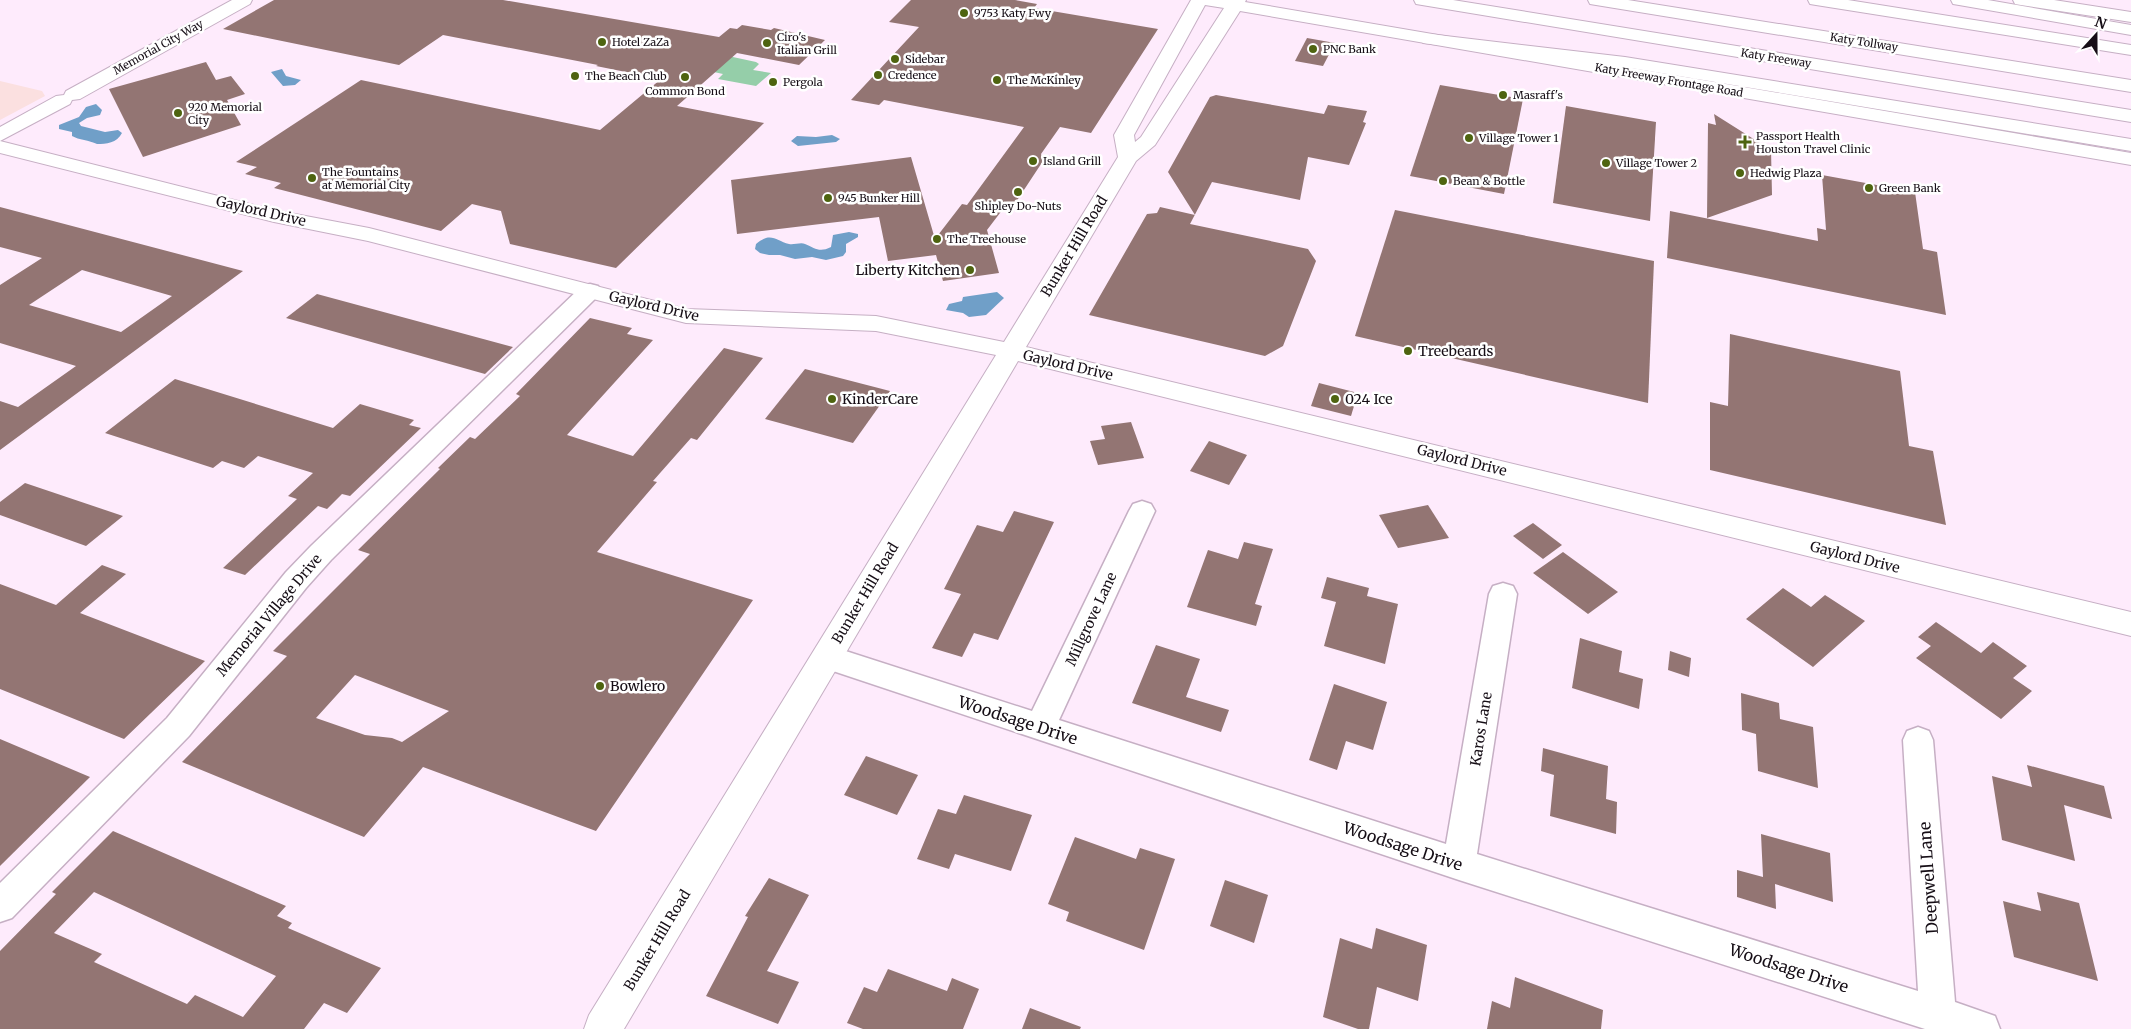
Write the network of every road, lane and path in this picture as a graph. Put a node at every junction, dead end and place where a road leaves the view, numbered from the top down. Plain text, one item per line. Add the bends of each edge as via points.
1 (244, 0) edge
2 (1199, 0) edge
3 (1207, 0) edge
4 (1298, 0) edge
5 (1422, 0) edge
6 (1596, 0) edge
7 (1662, 0) edge
8 (1816, 0) edge
9 (1959, 0) edge
10 (2021, 0) edge
11 (1236, 2) edge
12 (2131, 17) edge
13 (1321, 20) junction
14 (2131, 30) edge
15 (1429, 39) junction
16 (2131, 50) edge
17 (2131, 75) edge
18 (2131, 86) edge
19 (2035, 100) junction
20 (2131, 116) edge
21 (2131, 121) edge
22 (0, 135) edge
23 (2131, 145) edge
24 (0, 147) edge
25 (1128, 157) junction
26 (2131, 159) edge
27 (590, 291) junction
28 (1011, 351) junction
29 (1142, 511) dead end
30 (1503, 594) dead end
31 (2131, 624) edge
32 (826, 656) junction
33 (1040, 727) junction
34 (1918, 740) dead end
35 (1458, 864) junction
36 (0, 906) edge
37 (1938, 1015) junction
38 (603, 1029) edge
39 (1982, 1029) edge

1 - 22 main road, Memorial City Way
2 - 25 main road via 1124,135
3 - 11 main road, Katy Freeway Frontage Road
4 - 13 main road
5 - 19 main road, Katy Freeway
6 - 18 main road, Katy Tollway
7 - 17 main road, Katy Tollway
8 - 16 main road
9 - 14 main road
10 - 12 main road
11 - 13 main road, Katy Freeway Frontage Road
11 - 25 main road, Bunker Hill Road via 1148,141
13 - 15 main road, Katy Freeway Frontage Road
15 - 23 main road via 1644,64
15 - 26 main road, Katy Freeway Frontage Road
19 - 20 main road, Katy Freeway
19 - 21 main road
24 - 27 main road, Gaylord Drive
25 - 28 main road, Bunker Hill Road
27 - 28 main road, Gaylord Drive via 686,316 723,320 858,322 917,330
27 - 36 street, Memorial Village Drive via 321,553 178,727
28 - 31 main road, Gaylord Drive
28 - 32 main road, Bunker Hill Road
29 - 33 street, Millgrove Lane
30 - 35 street, Karos Lane
32 - 33 street, Woodsage Drive
32 - 38 main road, Bunker Hill Road
33 - 35 street, Woodsage Drive
34 - 37 street, Deepwell Lane
35 - 37 street, Woodsage Drive
37 - 39 street, Woodsage Drive

